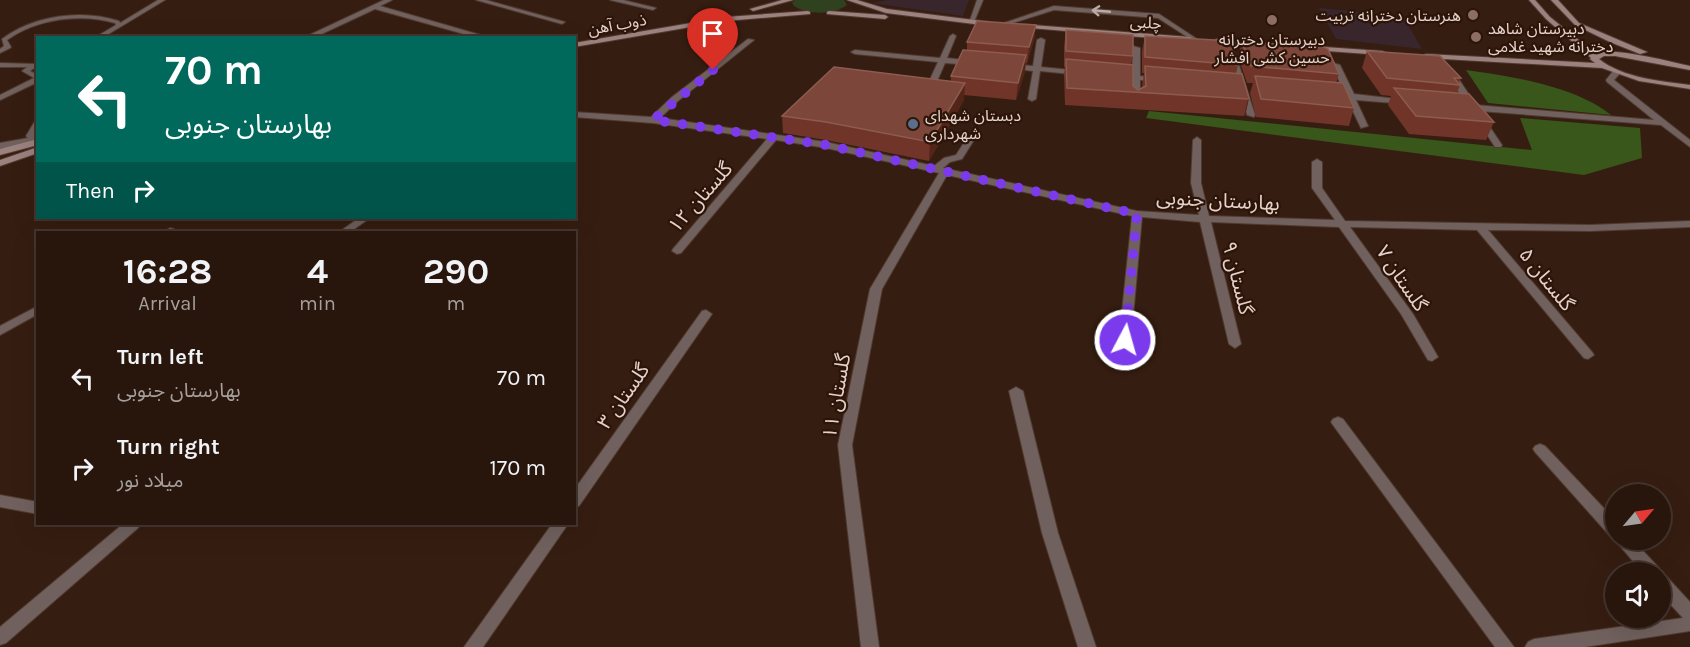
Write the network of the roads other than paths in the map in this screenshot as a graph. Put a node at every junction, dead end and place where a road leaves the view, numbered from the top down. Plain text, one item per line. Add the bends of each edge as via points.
1 (162, 0) edge
2 (389, 0) edge
3 (479, 0) edge
4 (613, 0) edge
5 (791, 0) edge
6 (849, 0) edge
7 (980, 0) edge
8 (1532, 0) edge
9 (1554, 0) edge
10 (375, 7) junction
11 (653, 8) dead end
12 (808, 13) junction
13 (829, 13) junction
14 (940, 19) junction
15 (562, 22) dead end
16 (971, 22) junction
17 (1001, 25) junction
18 (119, 26) junction
19 (101, 36) edge
20 (310, 36) edge
21 (481, 36) edge
22 (953, 36) dead end
23 (1194, 39) junction
24 (750, 40) dead end
25 (1041, 40) dead end
26 (576, 43) edge
27 (576, 43) edge
28 (1265, 44) edge
29 (1300, 47) edge
30 (1136, 48) edge
31 (0, 51) edge
32 (855, 52) dead end
33 (1390, 53) edge
34 (1412, 55) edge
35 (1595, 57) junction
36 (1233, 59) edge
37 (942, 60) junction
38 (985, 64) edge
39 (0, 65) edge
40 (36, 65) edge
41 (995, 65) edge
42 (1336, 65) edge
43 (1602, 66) junction
44 (1690, 68) edge
45 (1038, 69) junction
46 (1448, 71) edge
47 (1617, 72) junction
48 (1093, 74) edge
49 (1104, 75) edge
50 (36, 77) edge
51 (1137, 78) junction
52 (36, 79) edge
53 (1172, 81) edge
54 (1229, 86) edge
55 (1241, 87) junction
56 (1690, 87) edge
57 (930, 88) edge
58 (1252, 88) dead end
59 (1329, 95) edge
60 (1351, 97) junction
61 (0, 98) edge
62 (1032, 99) dead end
63 (1136, 103) edge
64 (1418, 103) edge
65 (1451, 106) edge
66 (1473, 108) junction
67 (576, 114) edge
68 (1251, 115) edge
69 (653, 120) junction
70 (1665, 123) junction
71 (36, 126) edge
72 (1364, 126) dead end
73 (36, 138) edge
74 (773, 138) junction
75 (36, 139) edge
76 (36, 140) edge
77 (970, 140) dead end
78 (1197, 140) dead end
79 (1690, 144) edge
80 (1498, 145) dead end
81 (0, 146) edge
82 (36, 151) edge
83 (0, 153) edge
84 (1317, 162) dead end
85 (0, 163) edge
86 (941, 169) junction
87 (1137, 214) junction
88 (364, 219) edge
89 (1205, 219) junction
90 (1339, 222) junction
91 (1690, 224) edge
92 (1479, 226) junction
93 (346, 231) edge
94 (677, 251) dead end
95 (36, 310) edge
96 (706, 314) dead end
97 (0, 331) edge
98 (1125, 340) dead end
99 (1235, 344) dead end
100 (1588, 355) dead end
101 (1432, 357) dead end
102 (1016, 392) dead end
103 (1338, 422) dead end
104 (1540, 449) dead end
105 (576, 499) edge
106 (0, 501) edge
107 (36, 508) edge
108 (1605, 520) edge
109 (128, 525) edge
110 (559, 525) edge
111 (1632, 550) edge
112 (1643, 562) edge
113 (1671, 593) edge
114 (1690, 614) edge
115 (1690, 624) edge
116 (0, 638) edge
117 (473, 647) edge
118 (870, 647) edge
119 (1086, 647) edge
120 (1505, 647) edge
121 (1534, 647) edge

1 - 18 lane
2 - 10 street
3 - 15 street
4 - 11 street
5 - 12 main road via 790,7
5 - 26 main road, ذوب آهن
6 - 13 main road via 849,7
6 - 14 main road via 886,11
7 - 16 lane
8 - 35 main road
9 - 44 main road via 1577,24 1612,41
10 - 20 street
10 - 21 street
12 - 13 main road, ذوب آهن
12 - 27 main road, ذوب آهن via 726,19
13 - 14 main road, ذوب آهن
14 - 16 main road, چلبی
16 - 17 main road, چلبی
17 - 23 main road, چلبی
23 -> 17 lane via 1159,16 1054,8
18 - 19 lane
18 - 31 lane via 111,19 96,17 49,22 12,33 4,40 8,47
22 - 37 street
23 - 28 main road, چلبی
24 - 69 street
25 - 45 street
29 - 33 main road
30 - 51 street
32 - 37 street
34 - 43 main road
35 - 43 main road
35 - 44 main road via 1614,54
36 - 55 street
37 - 38 street
37 - 57 street
39 - 40 lane
40 - 50 lane via 25,71
41 - 45 street
42 - 60 street
43 - 47 main road
45 - 48 street
45 - 62 street
46 - 66 street
47 - 56 main road
47 - 70 street via 1610,80
49 - 51 street
51 - 53 street
51 - 63 street
52 - 61 lane
54 - 55 street
55 - 58 street
55 - 68 street
59 - 60 street
60 - 64 street
60 - 72 street
65 - 66 street
66 - 70 street
66 - 80 street
67 - 69 street, بهارستان جنوبی
69 - 74 street, بهارستان جنوبی
70 - 79 street
71 - 73 street via 30,136
74 - 86 street, بهارستان جنوبی
74 - 94 street, گلستان ۱۲
75 - 81 street
76 - 83 main road
77 - 86 street via 959,157 947,160
78 - 89 street, گلستان ۹ via 1196,183
82 - 85 main road
84 - 90 street, گلستان ۷ via 1317,188
86 - 87 street, بهارستان جنوبی
86 - 118 street, گلستان ۱۱ via 876,289 845,445
87 - 89 street, بهارستان جنوبی
87 - 98 street
88 - 93 street
89 - 90 street, بهارستان جنوبی
89 - 99 street, گلستان ۹
90 - 92 street, بهارستان جنوبی
90 - 101 street, گلستان ۷ via 1407,314
91 - 92 street, بهارستان جنوبی via 1590,228
92 - 100 street, گلستان ۵
95 - 97 street
96 - 105 street, گلستان ۳
102 - 119 street via 1050,533
103 - 120 street
104 - 108 street
106 - 107 street
109 - 116 street
110 - 117 street
111 - 112 street
113 - 114 street
115 - 121 street

